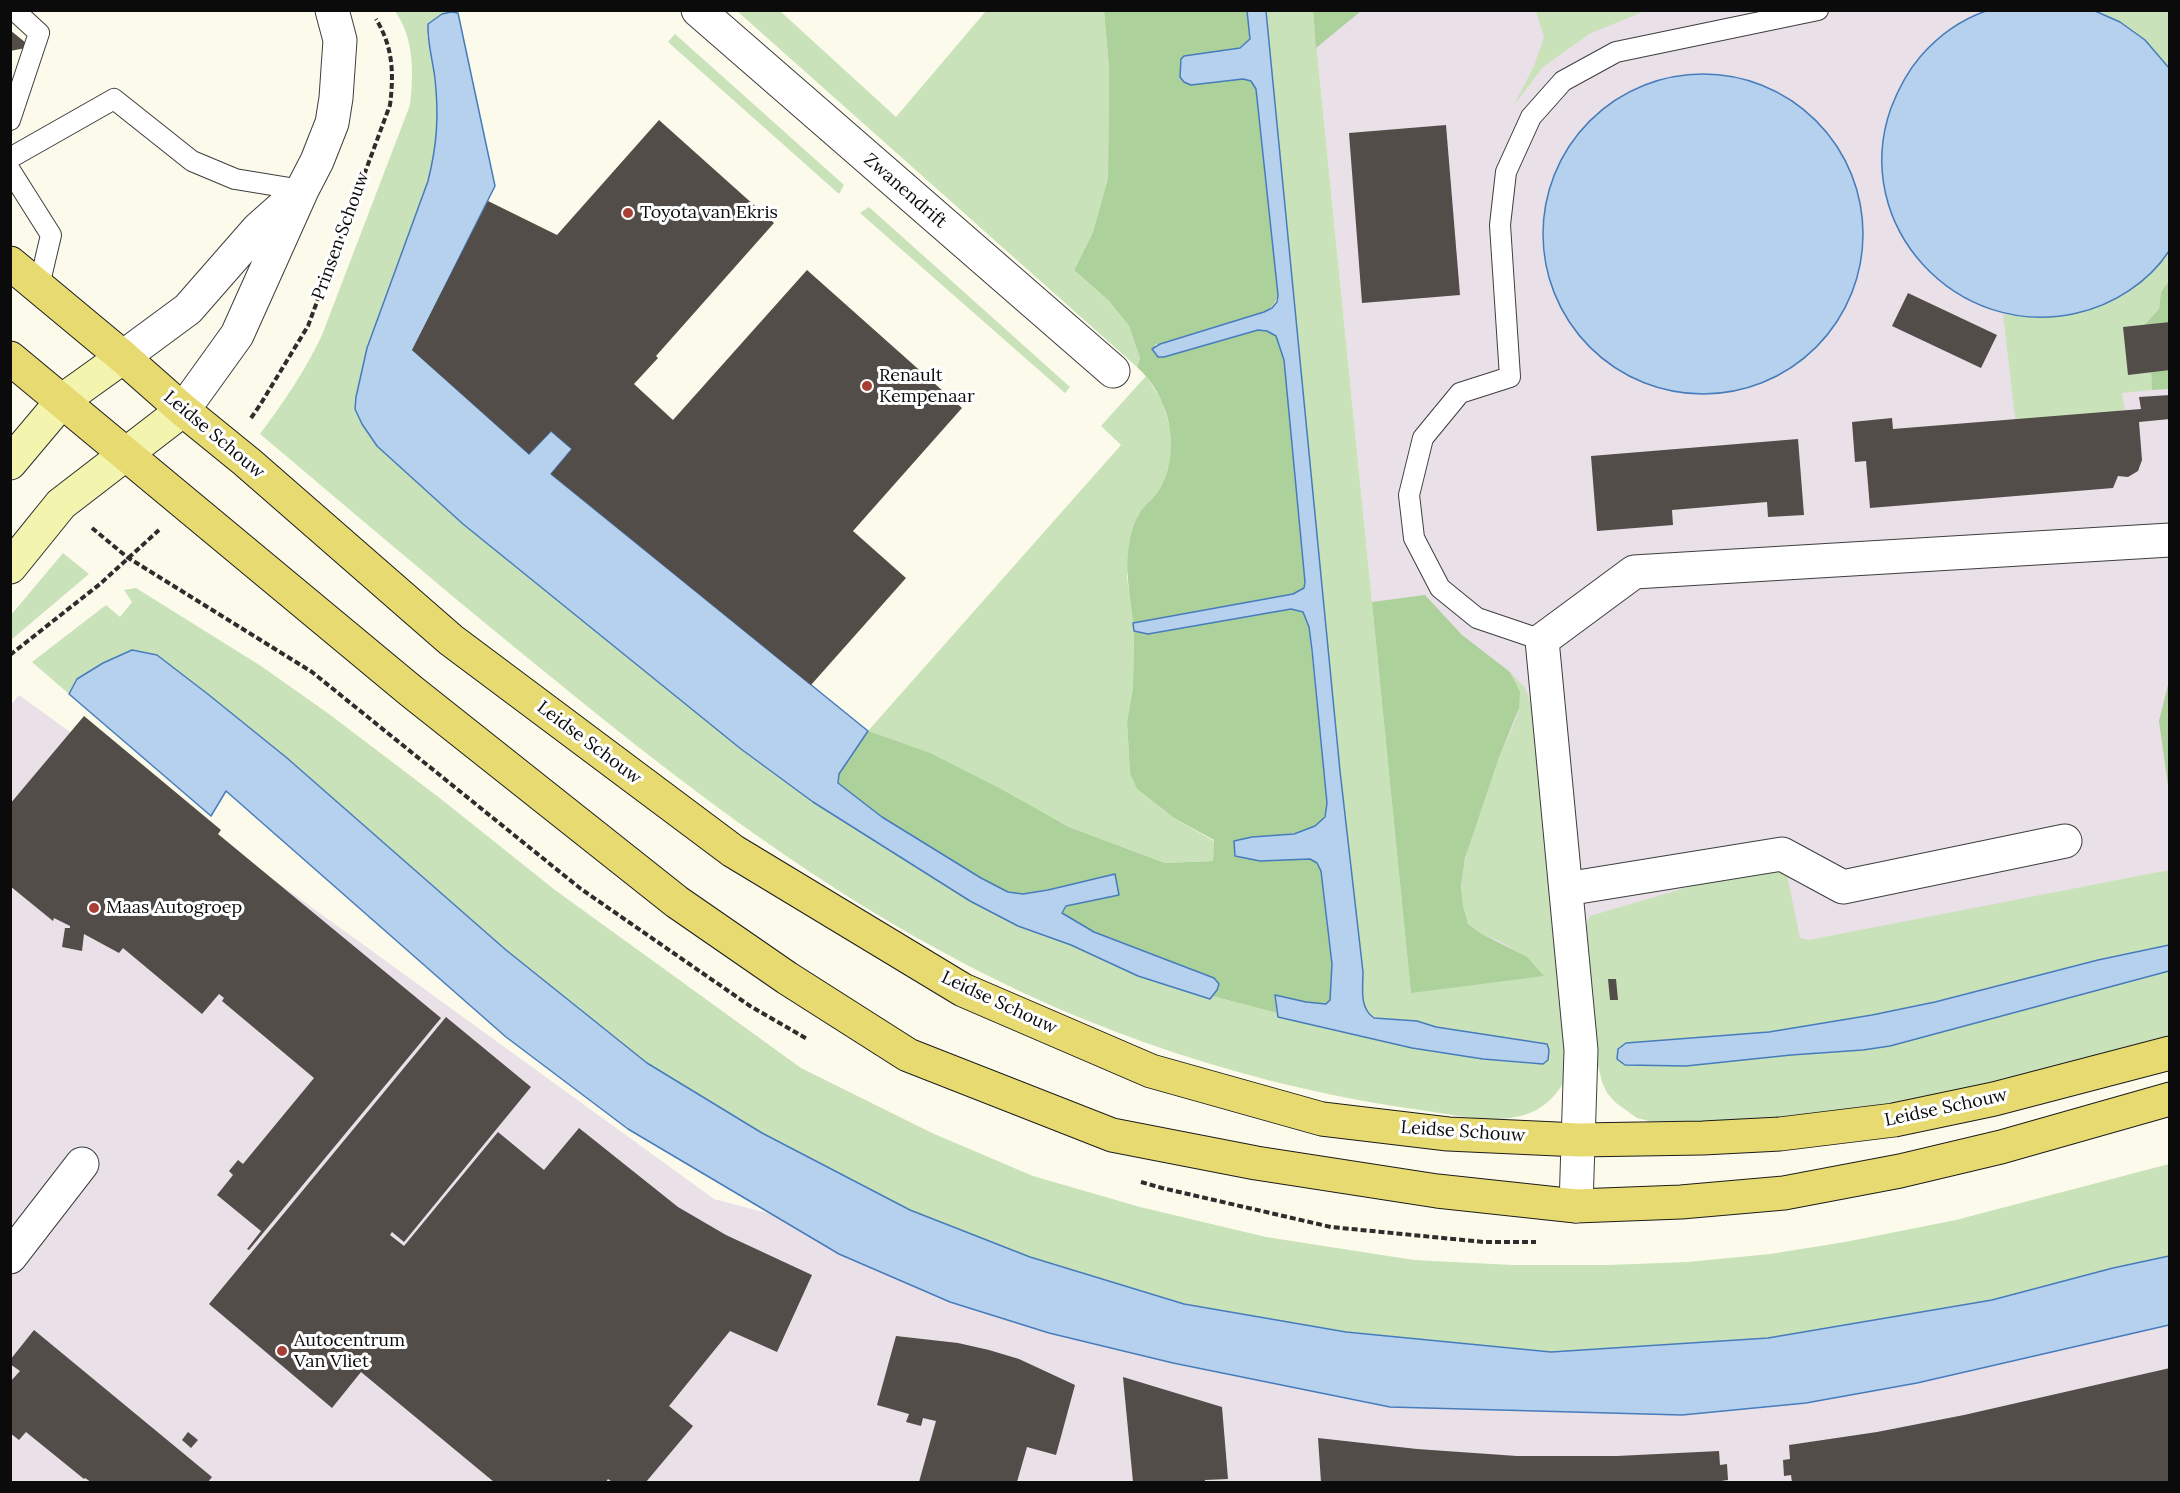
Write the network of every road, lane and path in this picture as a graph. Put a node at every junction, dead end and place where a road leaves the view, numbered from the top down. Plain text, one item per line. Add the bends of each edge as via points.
1 (14, 10) edge
2 (332, 10) edge
3 (370, 10) edge
4 (698, 10) edge
5 (1818, 10) edge
6 (10, 120) edge
7 (10, 158) edge
8 (10, 170) edge
9 (302, 190) junction
10 (10, 263) edge
11 (39, 286) junction
12 (123, 357) junction
13 (10, 358) edge
14 (1113, 371) dead end
15 (63, 400) junction
16 (183, 410) junction
17 (229, 446) junction
18 (127, 454) junction
19 (10, 463) edge
20 (2169, 540) edge
21 (127, 557) dead end
22 (10, 567) edge
23 (1542, 640) junction
24 (10, 656) edge
25 (2065, 841) dead end
26 (1566, 889) junction
27 (2169, 1053) edge
28 (2169, 1099) edge
29 (1579, 1140) junction
30 (82, 1164) dead end
31 (1576, 1206) junction
32 (10, 1257) edge

1 - 6 lane via 39,33
2 - 9 street via 340,40 332,123
3 - 17 path, Prinsen Schouw via 384,32 392,57 390,105 308,326 261,405
4 - 14 street, Zwanendrift
5 - 23 lane via 1616,52 1563,81 1531,117 1506,172 1500,225 1510,377 1460,393 1423,438 1409,495 1414,538 1440,588 1477,618
7 - 9 lane via 114,99 192,162 235,179
8 - 11 lane via 51,235
9 - 12 street via 258,229 188,309
9 - 16 street via 237,335
10 - 11 main road, Leidse Schouw
11 - 12 main road, Leidse Schouw
12 - 15 street
12 - 16 main road, Leidse Schouw
13 - 15 main road
15 - 18 main road
15 - 19 street
16 - 17 main road, Leidse Schouw
16 - 18 street
17 - 29 main road, Leidse Schouw via 451,640 733,851 963,990 1150,1071 1322,1119 1448,1134
18 - 22 street via 61,504
18 - 31 main road via 411,691 677,902 908,1055 1112,1135 1256,1163 1437,1191
20 - 23 street via 1634,572
21 - 24 path via 100,584
23 - 26 street
25 - 26 street via 1843,887 1782,854
26 - 29 street via 1581,1050
27 - 29 main road, Leidse Schouw via 1994,1099 1894,1120 1780,1134
28 - 31 main road via 2001,1147 1784,1193
29 - 31 street
30 - 32 street

